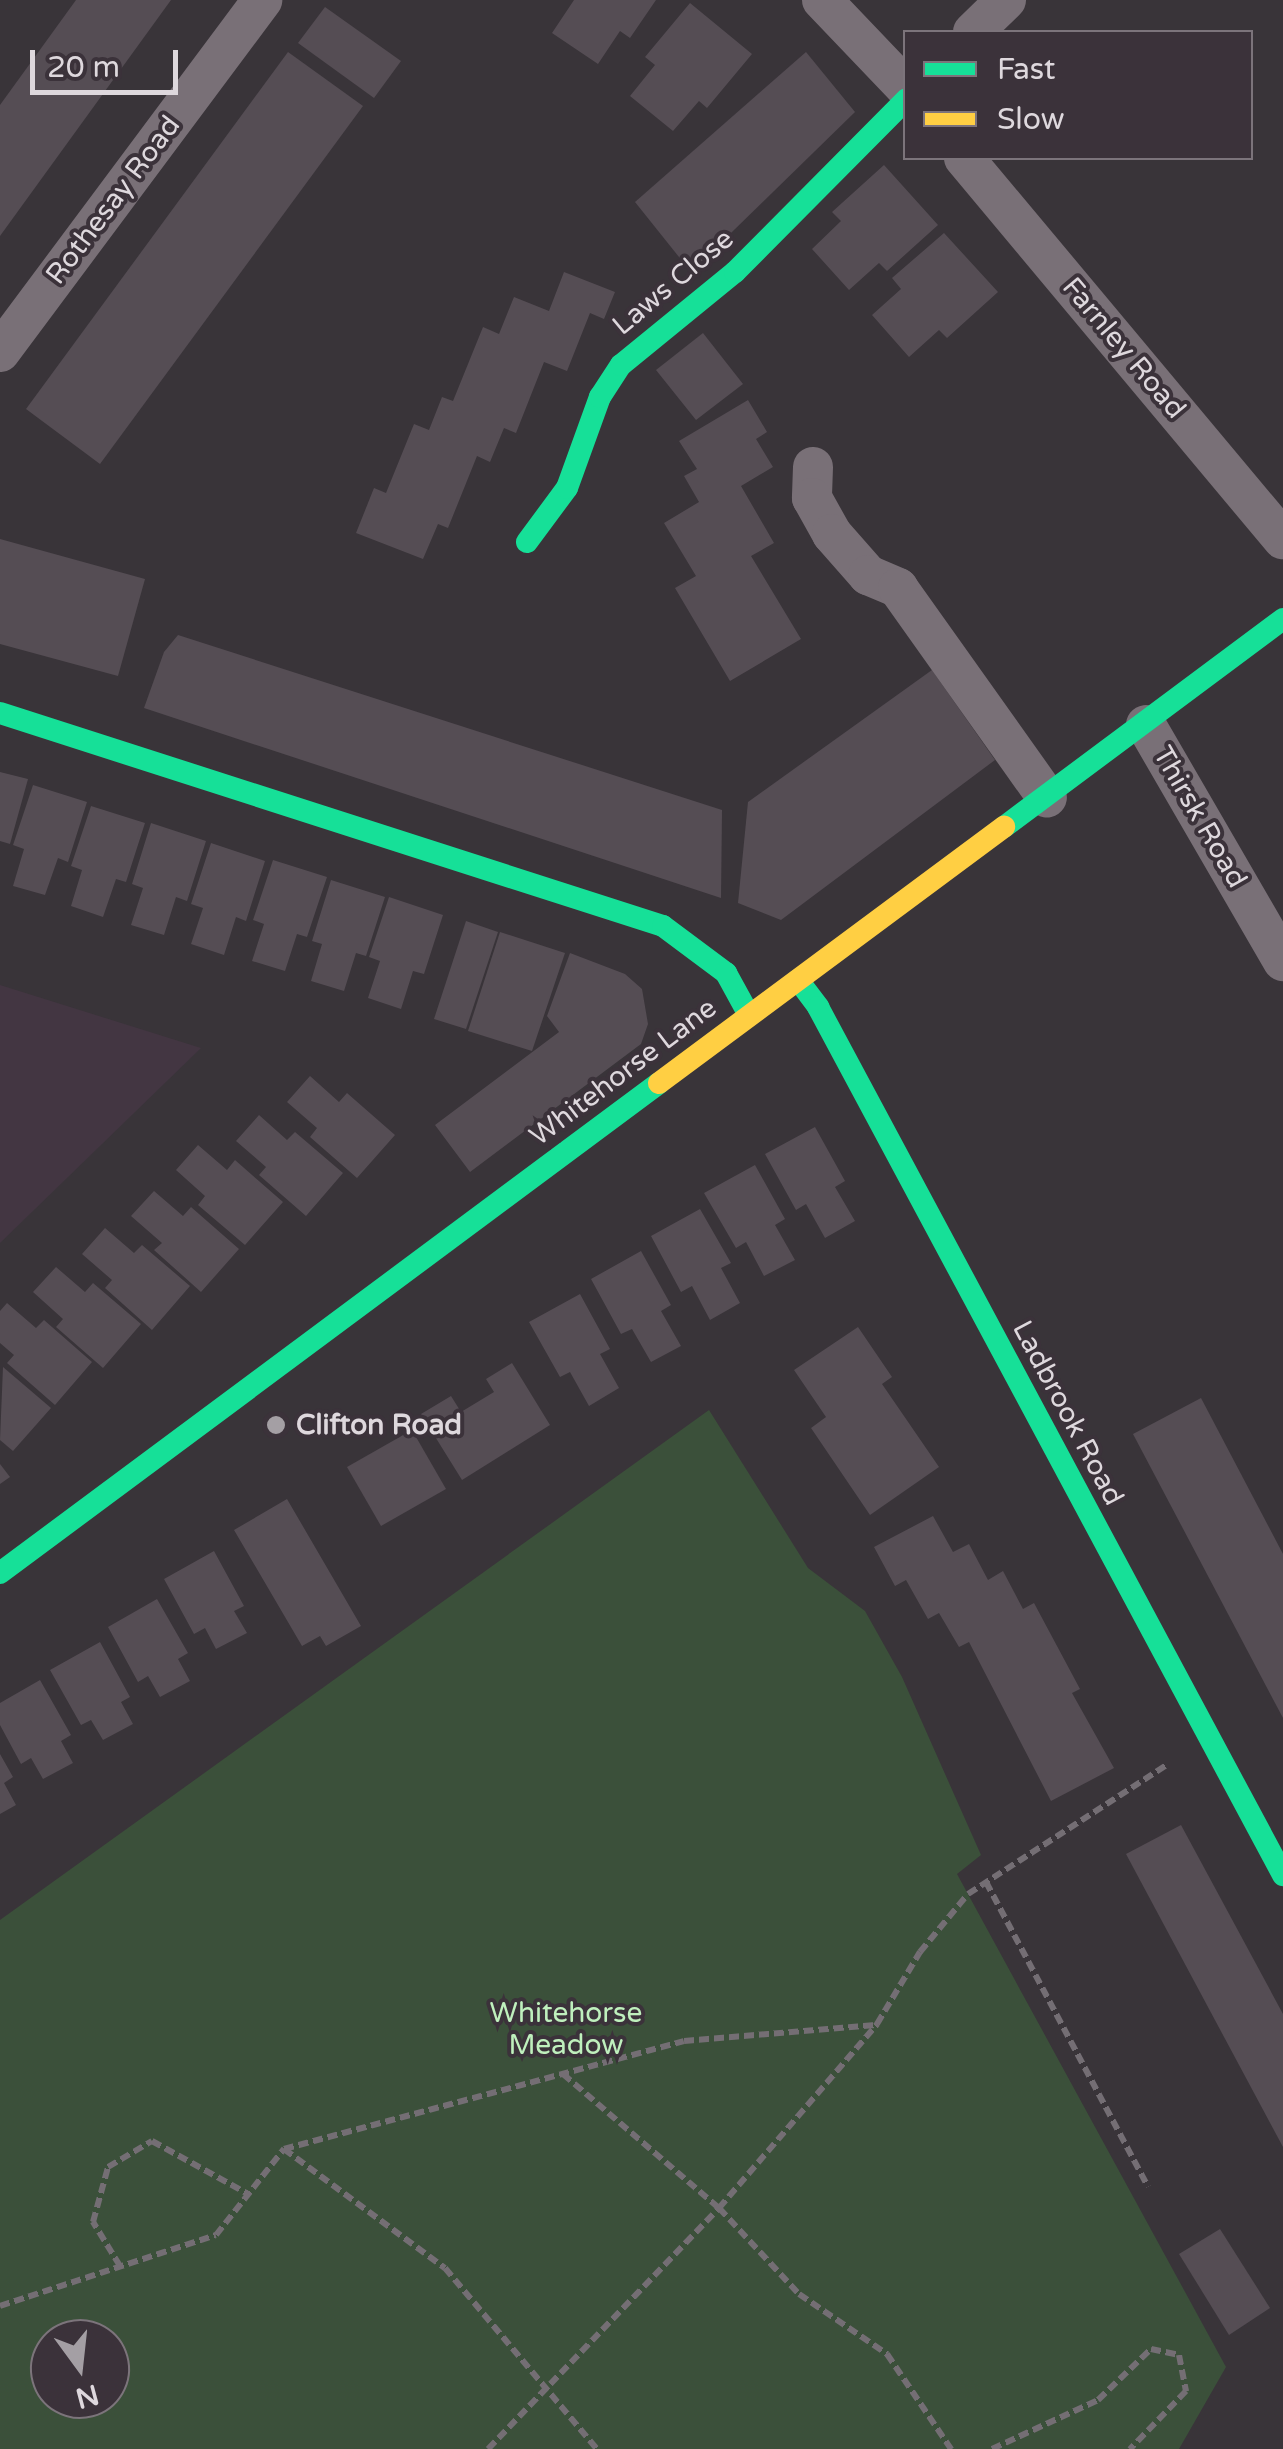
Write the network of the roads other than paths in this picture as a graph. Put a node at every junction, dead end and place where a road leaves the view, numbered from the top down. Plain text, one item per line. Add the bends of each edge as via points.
1 (262, 0) edge
2 (822, 0) edge
3 (1006, 0) edge
4 (975, 30) edge
5 (903, 85) edge
6 (903, 103) edge
7 (966, 160) edge
8 (0, 352) edge
9 (813, 467) dead end
10 (1283, 539) edge
11 (527, 542) dead end
12 (1283, 619) edge
13 (0, 713) edge
14 (1146, 725) junction
15 (1046, 798) junction
16 (1283, 961) edge
17 (798, 980) junction
18 (749, 1015) junction
19 (0, 1573) edge
20 (1283, 1876) edge

1 - 8 street, Rothesay Road
2 - 5 street
3 - 4 street
6 - 11 street, Laws Close via 735,272 621,365 600,397 567,488
7 - 10 street, Farnley Road
9 - 15 street via 812,498 832,534 868,576 898,588
12 - 14 street, Whitehorse Lane
13 - 18 street via 663,926 726,973
14 - 15 street, Whitehorse Lane
14 - 16 street, Thirsk Road
15 - 17 street, Whitehorse Lane
17 - 18 street, Whitehorse Lane
17 - 20 street, Ladbrook Road
18 - 19 street, Whitehorse Lane

